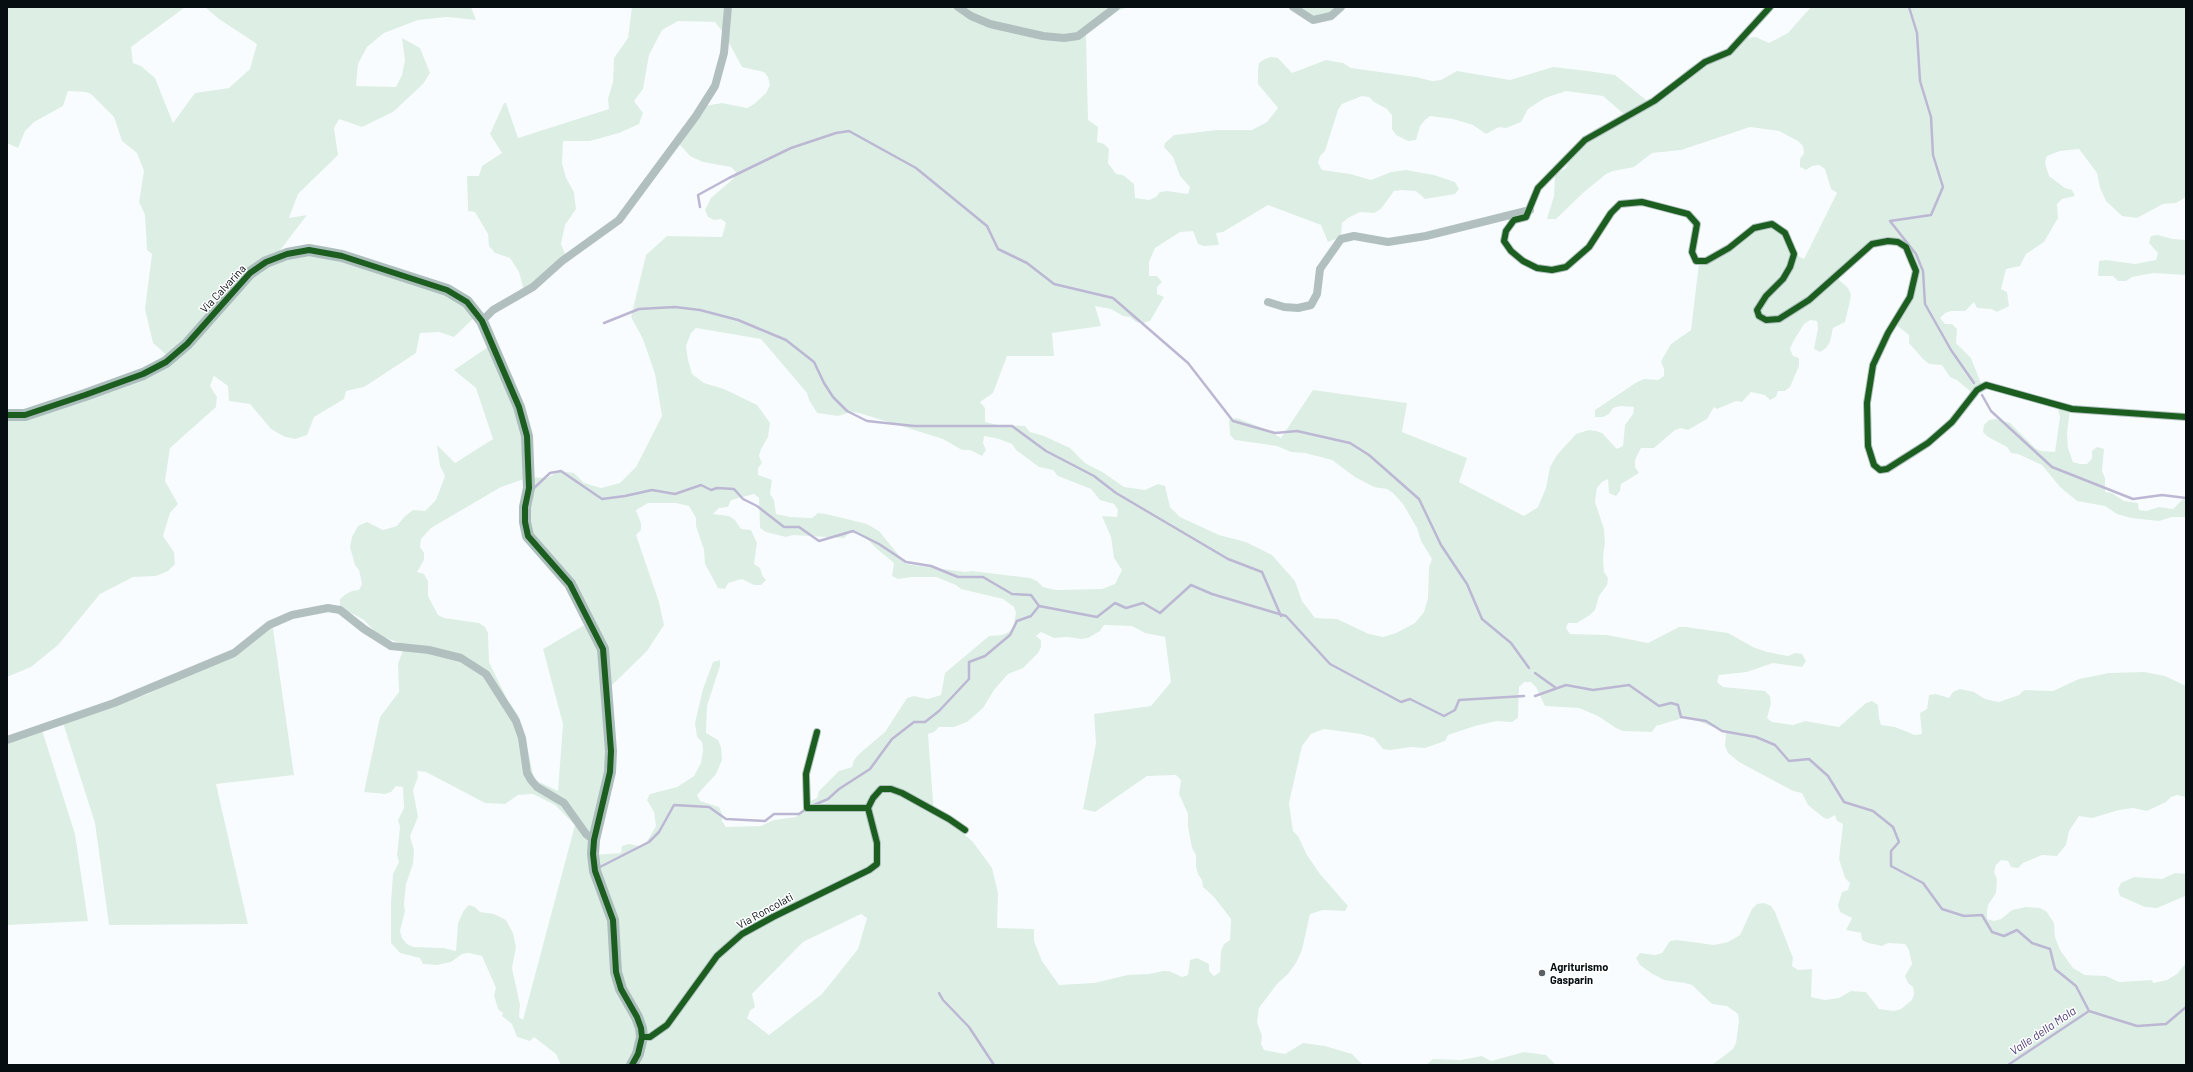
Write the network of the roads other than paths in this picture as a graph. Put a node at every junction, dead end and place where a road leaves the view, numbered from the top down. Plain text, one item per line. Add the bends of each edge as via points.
1 (728, 7) edge
2 (958, 7) edge
3 (1116, 7) edge
4 (1293, 7) edge
5 (1341, 7) edge
6 (1770, 7) edge
7 (1530, 210) junction
8 (1268, 302) dead end
9 (482, 321) junction
10 (7, 415) edge
11 (2186, 417) edge
12 (817, 732) dead end
13 (7, 740) edge
14 (868, 808) junction
15 (965, 830) dead end
16 (594, 840) junction
17 (642, 1037) junction
18 (632, 1065) edge

1 - 9 street via 724,54 715,86 696,116 619,220 562,261 533,287 493,310
2 - 3 street via 970,16 990,24 1064,38 1078,36
4 - 5 street via 1313,20 1331,16
6 - 7 street via 1729,52 1705,62 1654,100 1584,140 1538,188
7 - 8 street via 1388,242 1354,236 1340,239 1320,269 1317,294 1311,305 1298,308
7 - 11 street via 1526,217 1514,220 1506,231 1504,241 1523,261 1537,268 1552,270 1566,267 1589,247 1611,212 1620,204 1642,202 1688,214 1697,224 1692,252 1696,261 1706,261 1729,248 1754,228 1772,224 1786,233 1794,254 1783,279 1766,296 1757,310 1759,316 1766,320 1779,319 1809,300 1872,244 1888,240 1906,247 1916,271 1910,297 1888,333 1873,365 1867,403 1868,446 1874,465 1880,470 1887,469 1928,443 1952,422 1977,390 1986,385 2072,409
9 - 10 street, Via Calvarina via 467,302 447,290 328,253 309,250 287,254 266,262 250,273 187,344 166,362 143,374 26,415
9 - 16 street, Via Calvarina via 519,407 527,436 529,488 525,522 528,536 570,584 603,649 610,765
12 - 14 street via 806,774 807,808
13 - 16 street via 114,703 234,653 269,625 292,615 328,608 340,610 369,633 391,646 429,650 461,658 486,674 516,721 522,738 527,773 531,780 537,787 564,803 586,834
14 - 15 street via 881,789 891,789
14 - 17 street, Via Roncolati via 877,843 877,864 742,934 717,956 667,1025 650,1037
16 - 17 street, Via Calvarina via 595,871 612,920 616,972 620,989 637,1017
17 - 18 street

